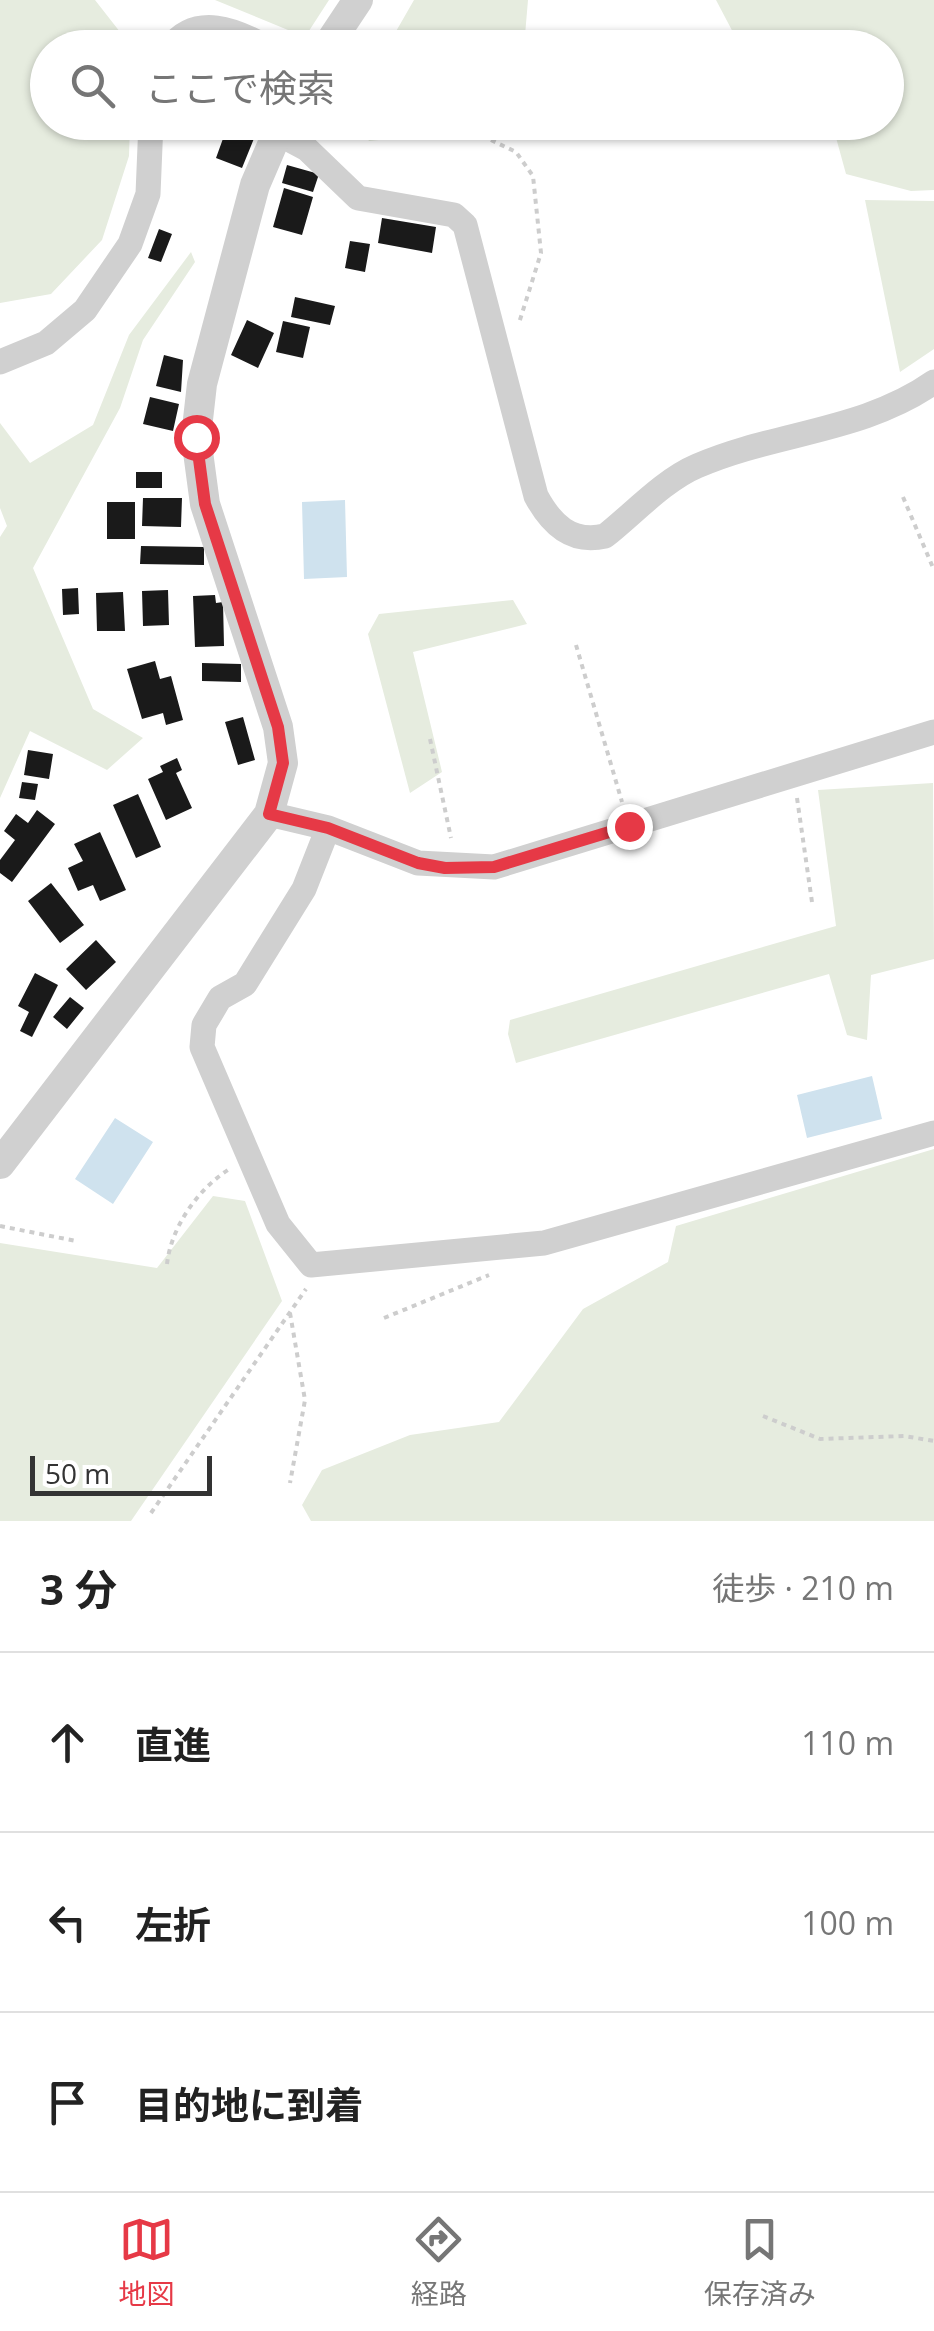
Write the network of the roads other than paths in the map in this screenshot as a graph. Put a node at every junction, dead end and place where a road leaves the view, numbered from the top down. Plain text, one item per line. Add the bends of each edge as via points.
1 (358, 0) edge
2 (191, 30) edge
3 (228, 30) edge
4 (338, 30) edge
5 (150, 140) edge
6 (275, 140) edge
7 (295, 140) edge
8 (0, 362) edge
9 (934, 382) edge
10 (934, 732) edge
11 (269, 814) junction
12 (328, 828) junction
13 (934, 1133) edge
14 (0, 1164) edge

1 - 4 street
2 - 3 street
5 - 8 street via 148,194 130,244 85,310 46,344
6 - 11 street via 255,185 202,384 196,437 205,504 278,727 283,763
7 - 9 street via 358,198 454,214 465,225 536,496 546,515 573,536 605,536 692,468 766,440 847,425
10 - 12 street via 494,867 418,863
11 - 12 street
11 - 14 street
12 - 13 street via 304,890 245,984 220,998 204,1026 202,1047 278,1224 311,1265 544,1243

